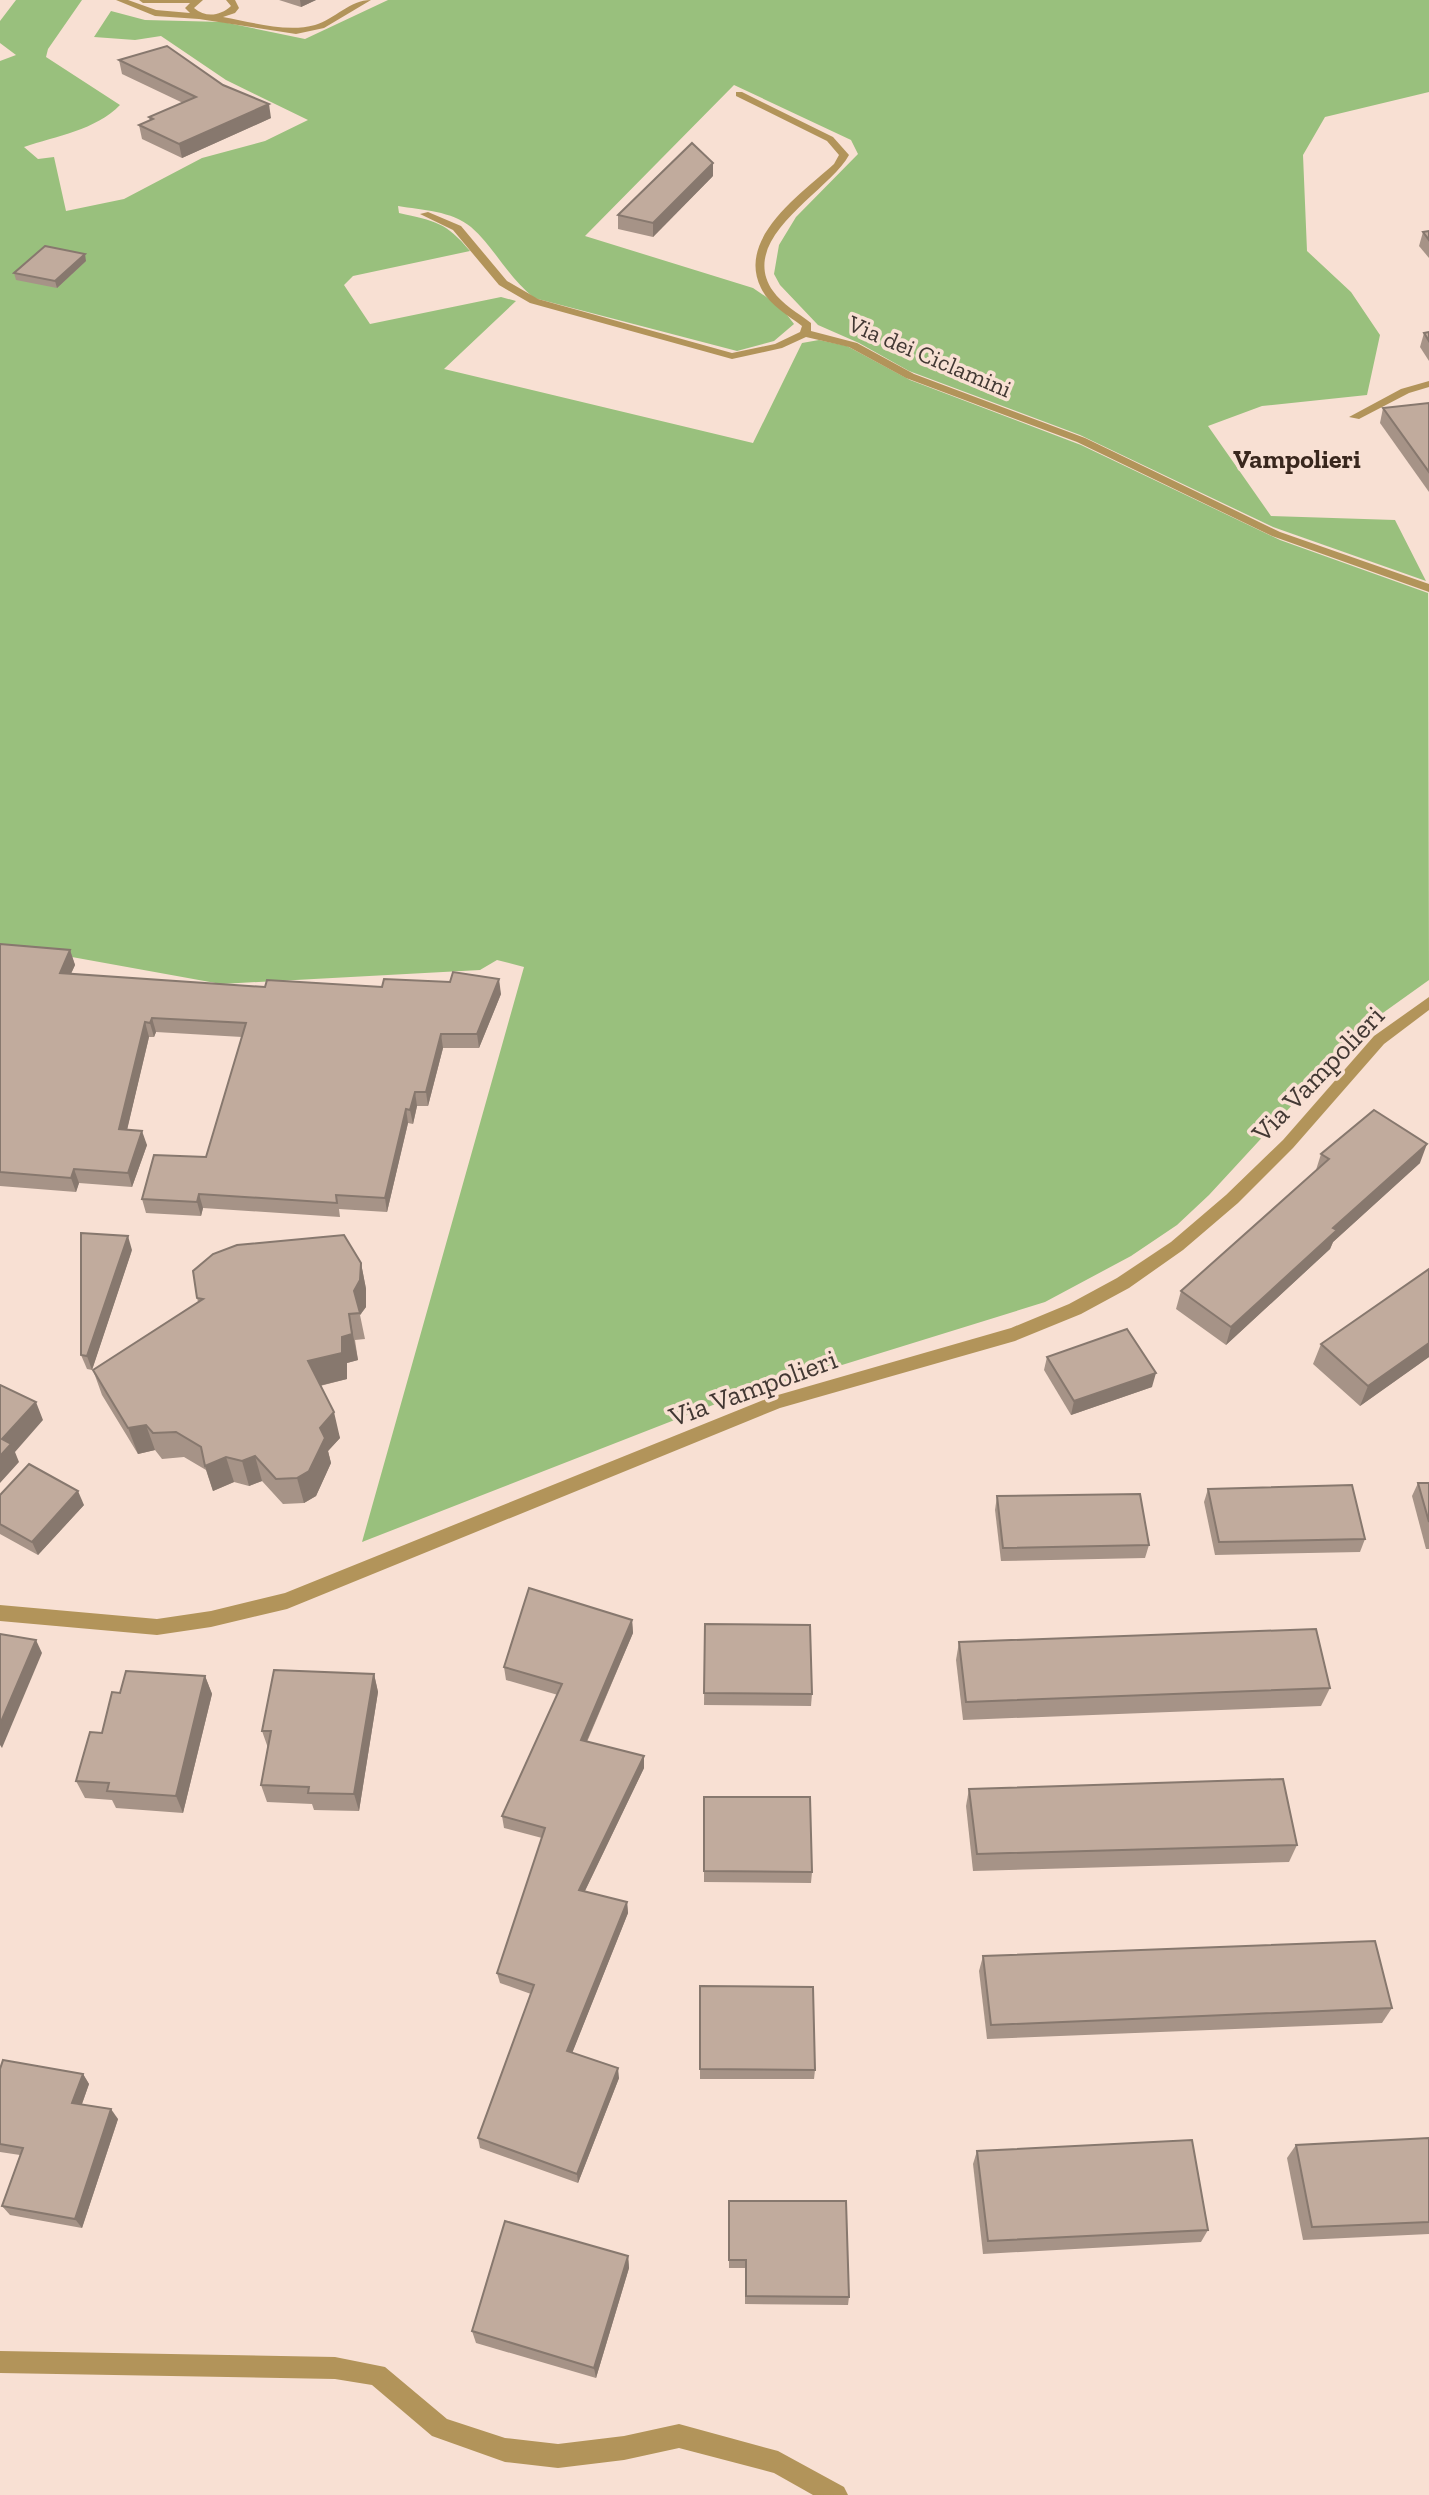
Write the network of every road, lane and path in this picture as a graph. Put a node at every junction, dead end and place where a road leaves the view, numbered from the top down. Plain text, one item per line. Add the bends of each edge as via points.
1 (120, 0) edge
2 (143, 0) edge
3 (192, 0) edge
4 (199, 0) edge
5 (367, 0) edge
6 (233, 3) edge
7 (199, 16) junction
8 (211, 17) junction
9 (269, 26) junction
10 (739, 94) dead end
11 (425, 214) dead end
12 (805, 334) junction
13 (1429, 384) edge
14 (1355, 417) dead end
15 (1429, 588) edge
16 (1429, 1002) edge
17 (0, 1613) edge
18 (0, 2362) edge
19 (836, 2495) edge

1 - 7 street via 155,13
2 - 3 street
4 - 7 street via 189,8
5 - 9 street via 310,29
6 - 8 street via 232,11
6 - 9 street
7 - 8 street
8 - 9 street
10 - 12 street via 830,139 844,155 779,220 762,249 760,274 766,289 807,325
11 - 12 street, Via dei Ciclamini via 457,228 503,283 534,301 732,356
12 - 15 street, Via dei Ciclamini via 853,345 910,376 1081,440 1276,534
13 - 14 street
16 - 17 street, Via Vampolieri via 1379,1040 1288,1144 1221,1209 1123,1283 1075,1309 1015,1334 777,1402 287,1601 157,1627
18 - 19 street via 335,2368 377,2375 440,2428 505,2450 558,2456 679,2436 778,2463

